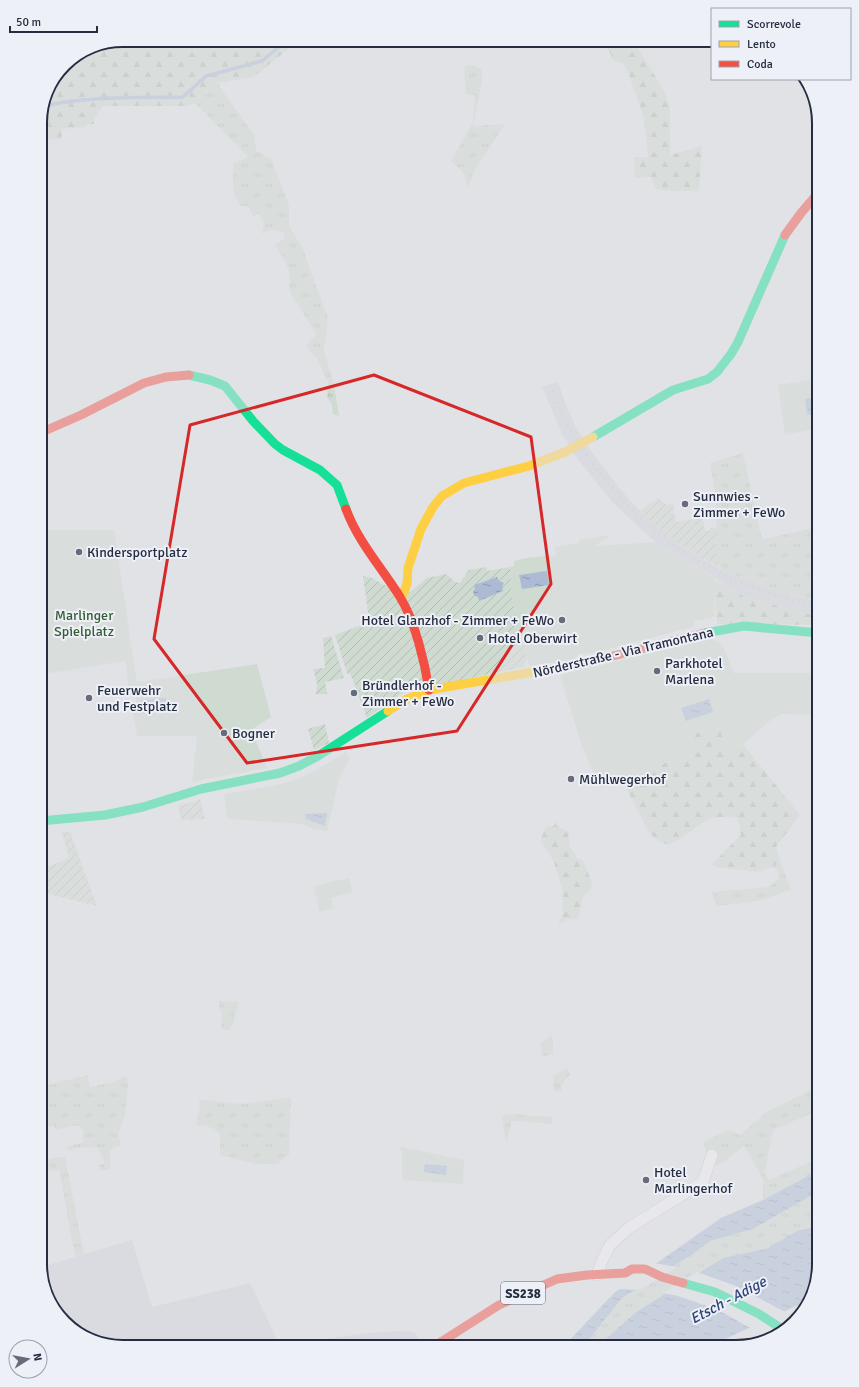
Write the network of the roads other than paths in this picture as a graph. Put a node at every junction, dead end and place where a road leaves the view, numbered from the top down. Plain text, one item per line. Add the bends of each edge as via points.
1 (812, 200) edge
2 (47, 430) edge
3 (401, 599) junction
4 (812, 632) edge
5 (429, 690) junction
6 (47, 819) edge
7 (712, 1155) dead end
8 (628, 1272) junction
9 (597, 1275) junction
10 (662, 1277) junction
11 (778, 1327) edge
12 (444, 1340) edge

1 - 3 street, bridge via 785,235 738,342 720,368 708,379 673,390 565,452 529,466 464,483 442,496 421,528
2 - 3 street via 144,383 166,377 190,375 225,386 275,444 320,470 337,485 349,518
3 - 5 street via 420,647
4 - 5 street, Nörderstraße - Via Tramontana via 744,626 717,630 585,663
5 - 6 street, Nörderstraße - Via Tramontana via 405,700 318,756 280,773 201,789 105,815
7 - 9 street via 703,1182 630,1227 610,1245
8 - 9 street, SS238
8 - 10 street, SS238 via 642,1279
8 - 10 street, SS238 via 645,1269
9 - 12 street, SS238 via 557,1280 539,1286 499,1305
10 - 11 street, SS238 via 715,1292

